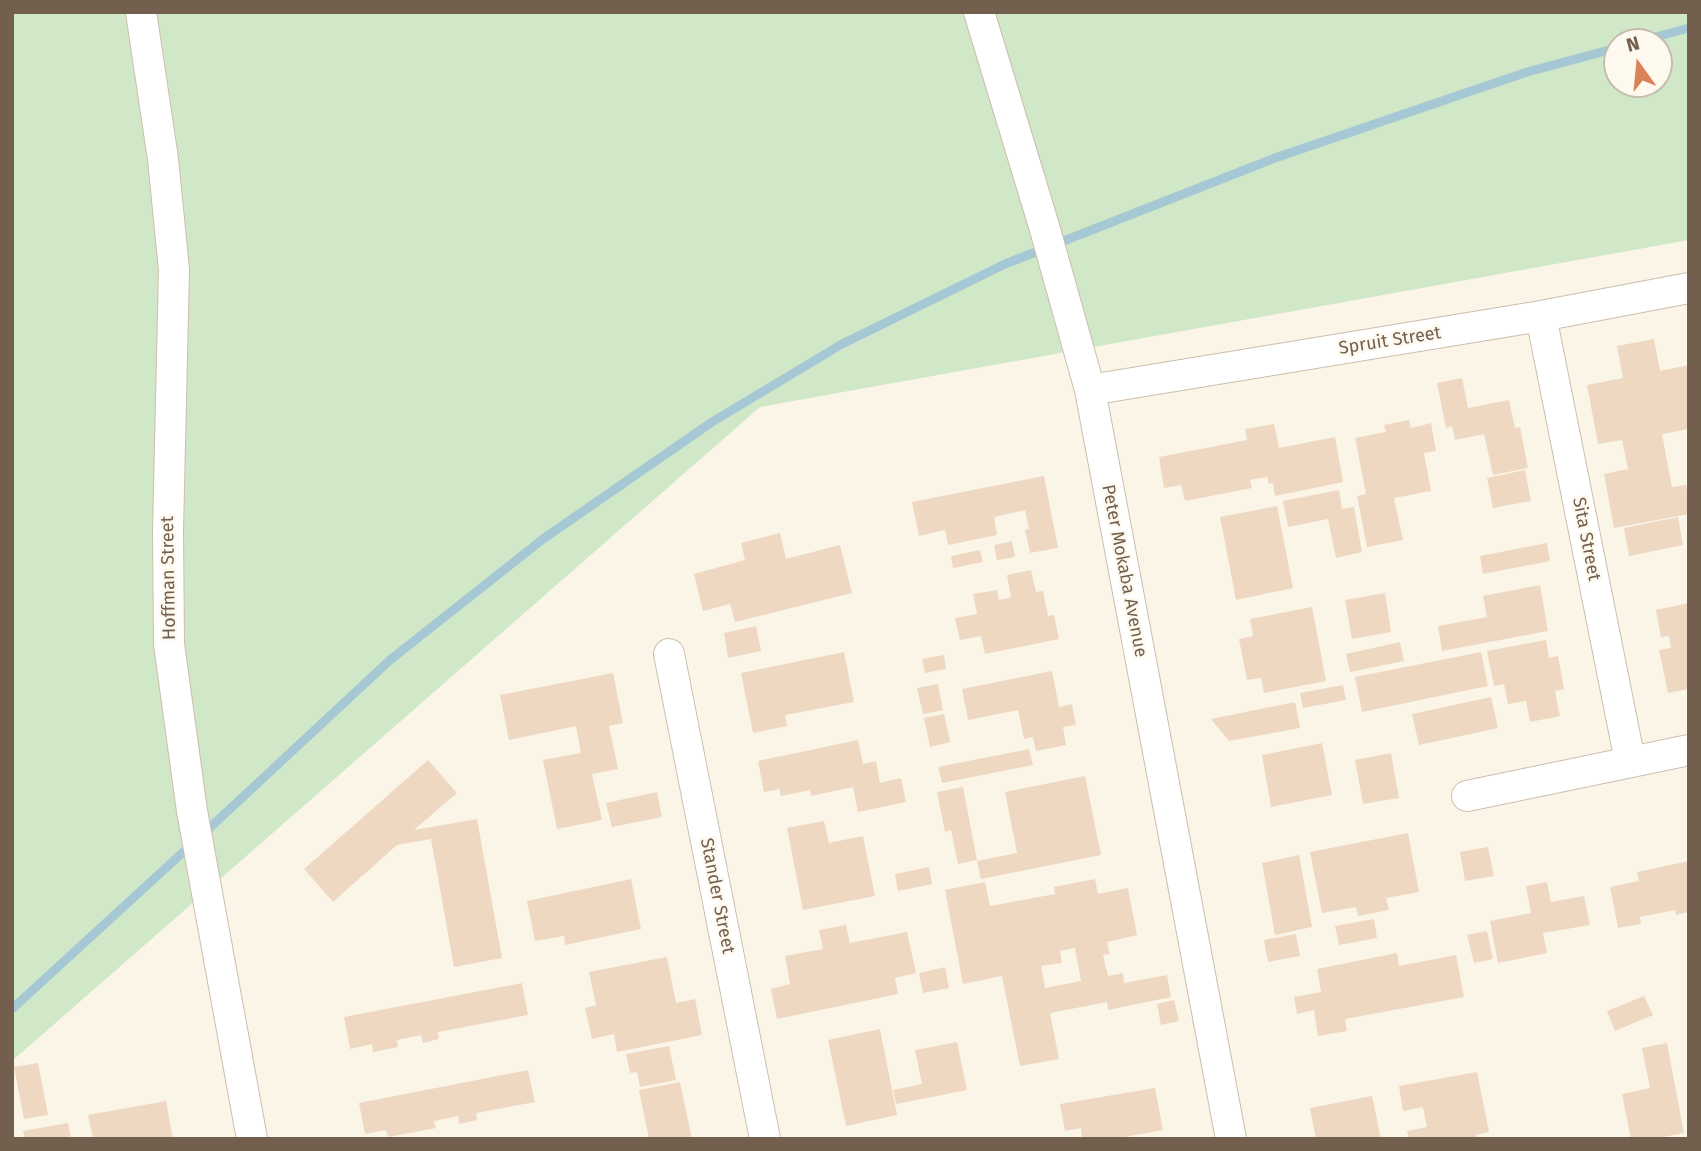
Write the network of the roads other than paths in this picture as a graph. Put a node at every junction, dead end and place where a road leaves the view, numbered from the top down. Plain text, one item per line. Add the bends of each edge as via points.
1 (141, 12) edge
2 (979, 12) edge
3 (1689, 288) edge
4 (1541, 316) junction
5 (1090, 390) junction
6 (669, 654) dead end
7 (1689, 750) edge
8 (1630, 761) junction
9 (1467, 796) dead end
10 (252, 1139) edge
11 (765, 1139) edge
12 (1231, 1139) edge

1 - 10 street, Hoffman Street via 174,270 167,531 169,644 192,811
2 - 5 street, Peter Mokaba Avenue
3 - 4 street, Spruit Street
4 - 5 street, Spruit Street
4 - 8 street, Sita Street
5 - 12 street, Peter Mokaba Avenue
6 - 11 street, Stander Street
7 - 8 street
8 - 9 street

